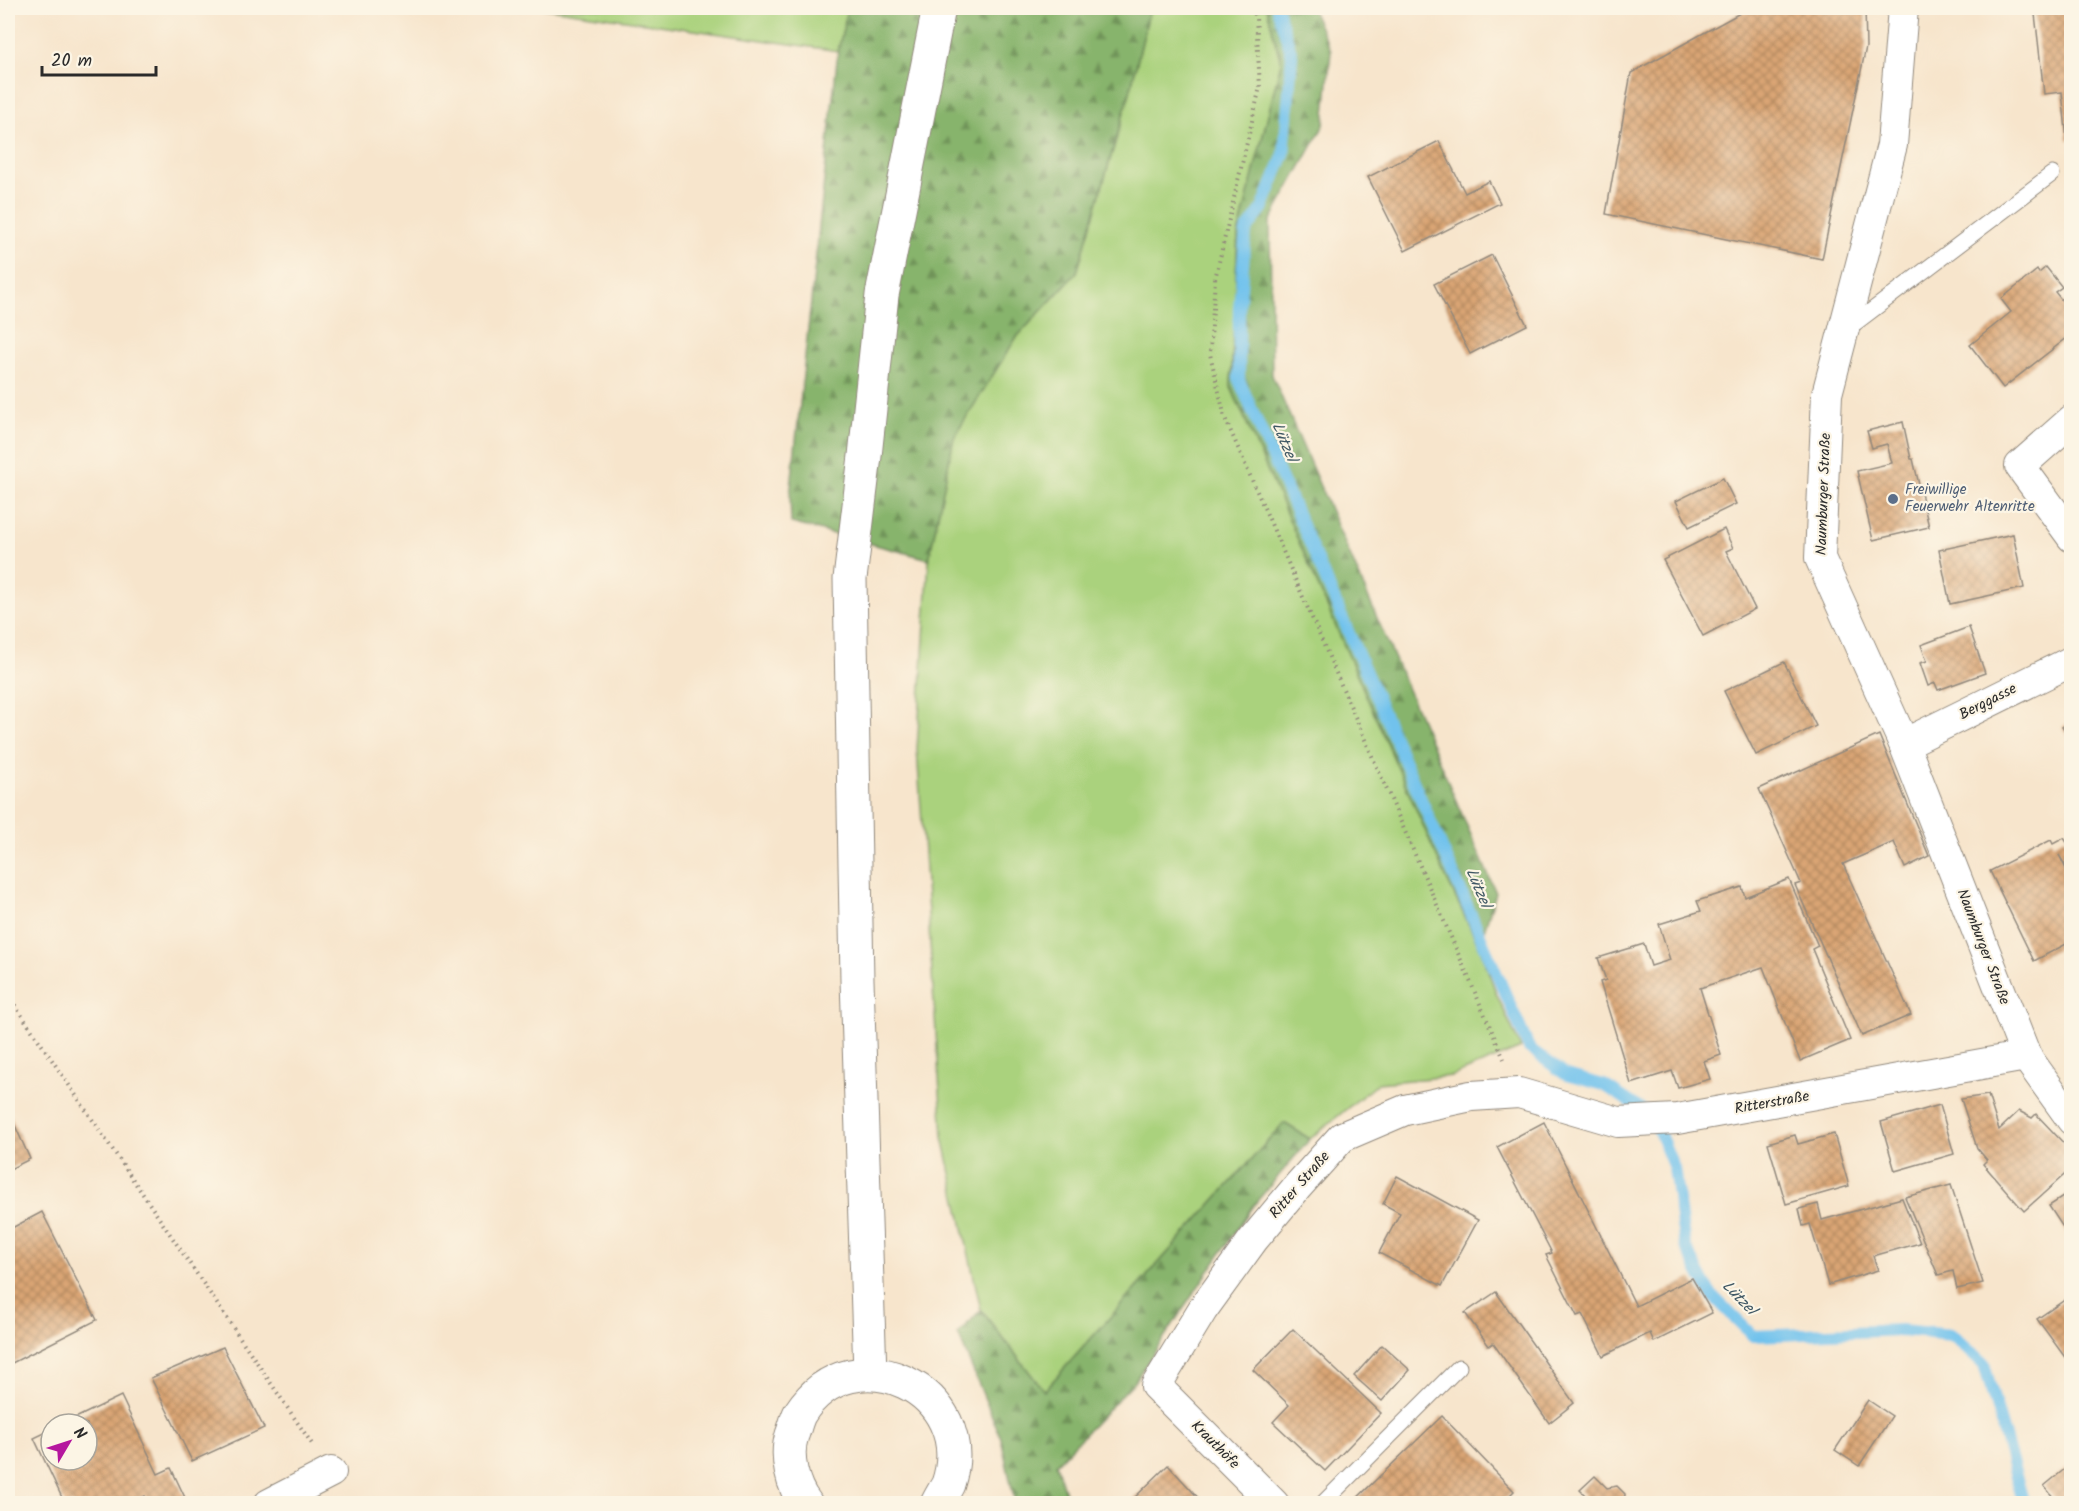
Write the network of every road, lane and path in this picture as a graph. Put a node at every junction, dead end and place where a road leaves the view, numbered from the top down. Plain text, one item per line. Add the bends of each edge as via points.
1 (939, 8) edge
2 (1252, 8) edge
3 (1903, 8) edge
4 (2052, 174) dead end
5 (1844, 332) junction
6 (2072, 420) edge
7 (2072, 537) edge
8 (2072, 661) edge
9 (1904, 744) junction
10 (8, 995) edge
11 (2026, 1056) junction
12 (1519, 1092) junction
13 (2072, 1120) edge
14 (1459, 1367) dead end
15 (870, 1373) junction
16 (1156, 1386) joint
17 (331, 1472) joint
18 (798, 1501) edge
19 (269, 1503) edge
20 (937, 1503) edge
21 (1274, 1503) edge
22 (1322, 1503) edge

1 - 15 main road via 882,296 850,579 857,980
2 - 12 path via 1256,17 1260,87 1215,279 1210,354 1226,418
3 - 5 street, Naumburger Straße via 1892,145
4 - 5 lane
5 - 9 street, Naumburger Straße via 1827,394 1820,558
6 - 7 street via 2020,466
8 - 9 street, Berggasse
9 - 11 street, Naumburger Straße
10 - 17 path
11 - 12 street, Ritterstraße via 1677,1119 1618,1122
11 - 13 street, Naumburger Straße
12 - 16 street, Ritter Straße via 1471,1096 1405,1110 1342,1137 1253,1240 1203,1309
14 - 22 lane
15 - 18 main road via 843,1378 818,1392 800,1414 790,1441 790,1469
15 - 20 main road via 897,1377 919,1389 938,1408 949,1432 952,1458 947,1484
16 - 21 street, Krauthöfe
17 - 19 street

